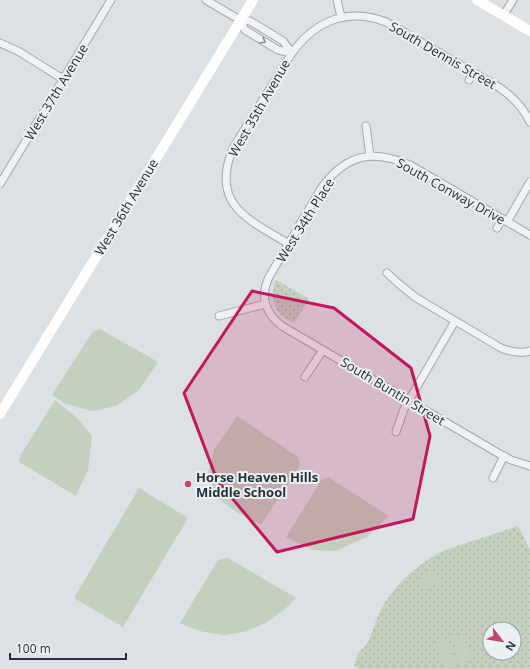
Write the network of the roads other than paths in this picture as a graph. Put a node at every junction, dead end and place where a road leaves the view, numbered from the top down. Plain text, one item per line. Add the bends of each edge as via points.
1 (111, 0) edge
2 (206, 0) edge
3 (252, 0) edge
4 (337, 0) edge
5 (477, 0) edge
6 (513, 0) edge
7 (503, 16) junction
8 (341, 17) junction
9 (240, 20) junction
10 (530, 31) edge
11 (0, 43) edge
12 (292, 53) junction
13 (473, 72) junction
14 (63, 79) junction
15 (469, 80) dead end
16 (530, 122) edge
17 (366, 126) dead end
18 (370, 156) junction
19 (530, 182) edge
20 (0, 184) edge
21 (505, 220) junction
22 (497, 228) dead end
23 (530, 235) edge
24 (289, 244) junction
25 (387, 273) dead end
26 (266, 304) junction
27 (218, 316) dead end
28 (455, 321) junction
29 (323, 350) junction
30 (530, 351) edge
31 (305, 377) dead end
32 (408, 400) junction
33 (0, 414) edge
34 (396, 432) dead end
35 (504, 456) junction
36 (530, 466) edge
37 (493, 478) dead end

1 - 14 street, West 37th Avenue
2 - 9 street
3 - 9 street, West 36th Avenue
4 - 8 street
5 - 7 street
6 - 7 street
7 - 10 street
8 - 12 street, West 35th Avenue via 308,33
8 - 13 street, South Dennis Street via 377,18
9 - 12 street via 245,30 278,50
9 - 33 street, West 36th Avenue
11 - 14 street
12 - 24 street, West 35th Avenue via 234,148 226,170 227,188 237,208 252,222
13 - 15 street
13 - 16 street, South Dennis Street via 511,97 523,108
14 - 20 street, West 37th Avenue
17 - 18 street
18 - 21 street, South Conway Drive via 390,158 410,165
18 - 24 street, West 34th Place via 342,166 329,178
19 - 21 street
21 - 22 street
21 - 23 street, South Conway Drive
24 - 26 street, West 34th Place via 266,284
25 - 28 street via 415,297
26 - 27 street
26 - 29 street, South Buntin Street via 276,321
28 - 30 street via 510,352
28 - 32 street
29 - 31 street
29 - 32 street, South Buntin Street
32 - 34 street
32 - 35 street, South Buntin Street
35 - 36 street, South Buntin Street
35 - 37 street

